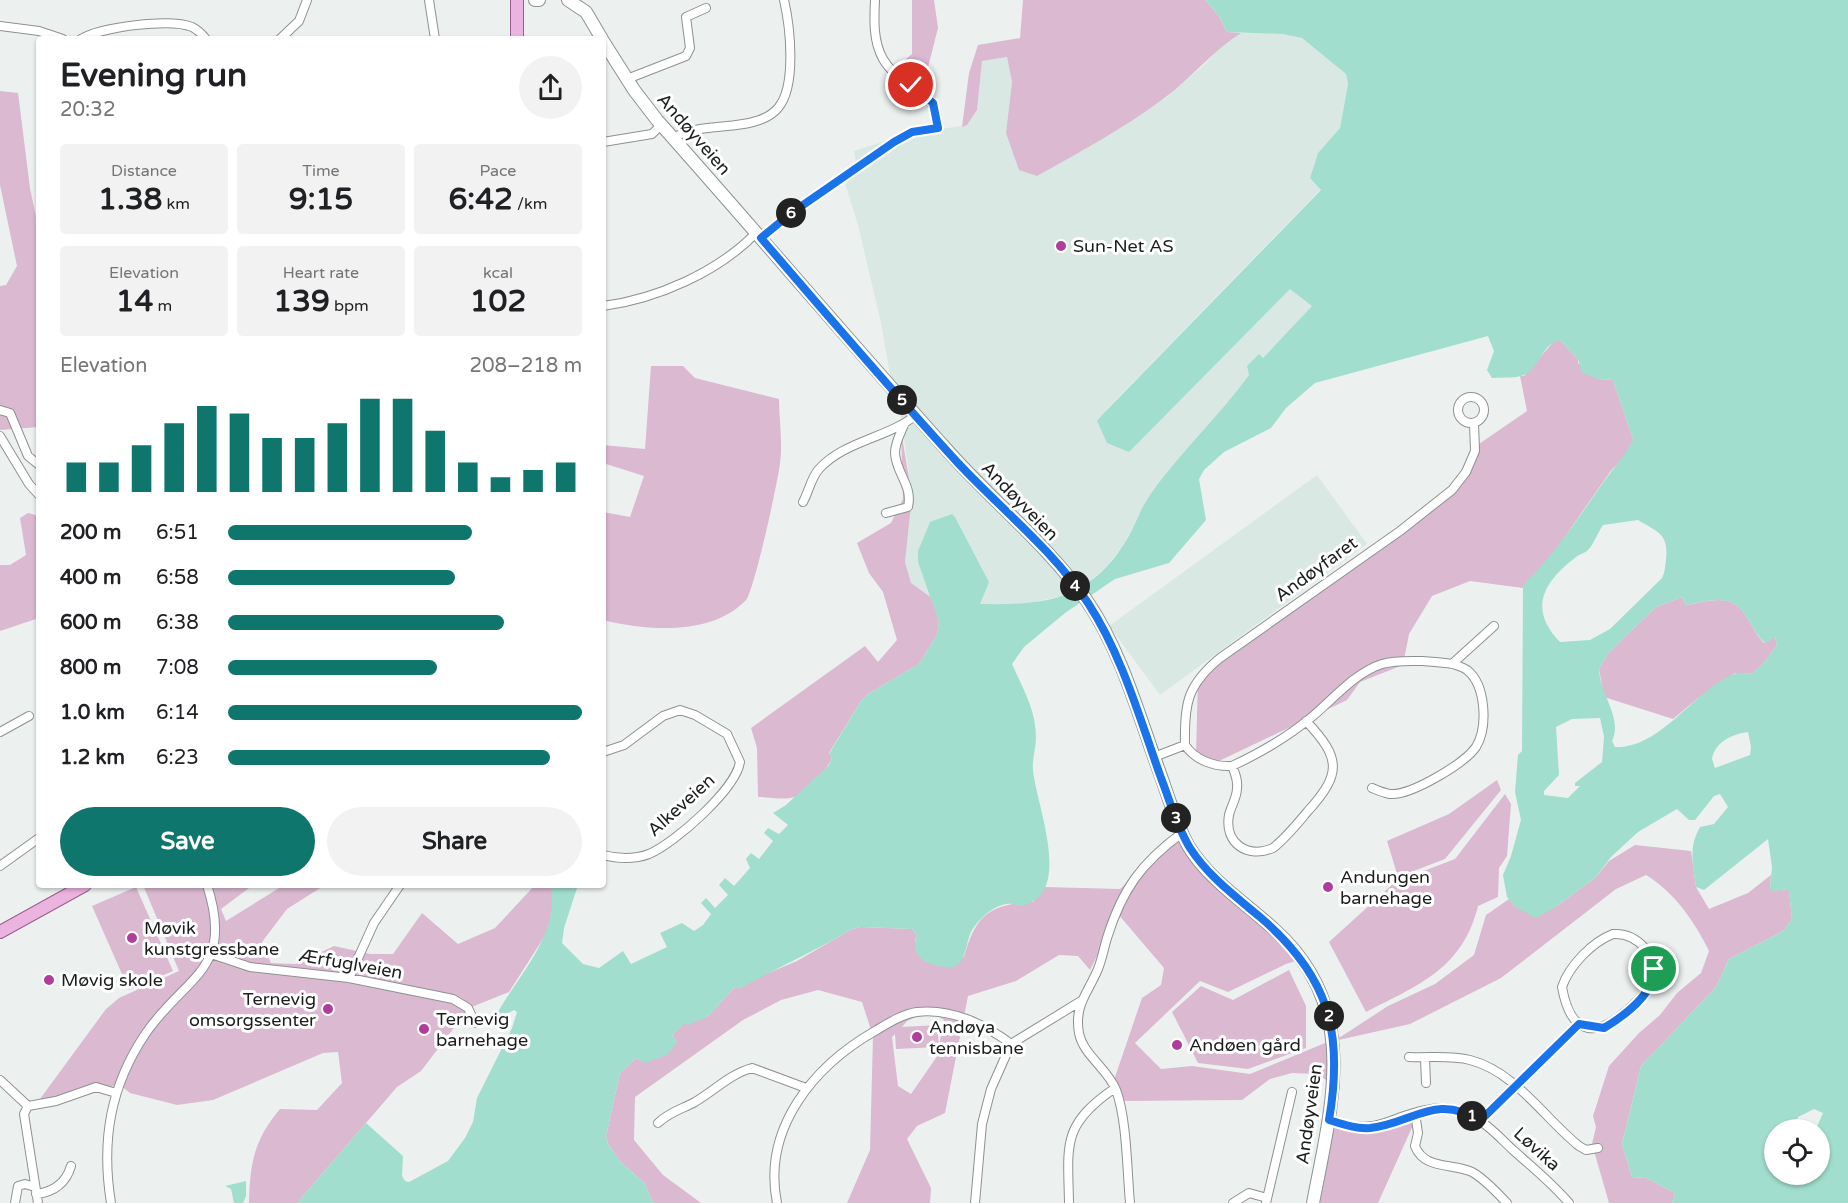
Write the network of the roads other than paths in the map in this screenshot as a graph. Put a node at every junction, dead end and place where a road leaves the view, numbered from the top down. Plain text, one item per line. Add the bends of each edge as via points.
1 (307, 0) edge
2 (429, 0) edge
3 (517, 0) edge
4 (522, 0) edge
5 (568, 0) edge
6 (784, 0) edge
7 (874, 0) edge
8 (706, 8) dead end
9 (0, 26) edge
10 (54, 36) edge
11 (88, 36) edge
12 (203, 36) edge
13 (283, 36) edge
14 (435, 36) edge
15 (517, 36) edge
16 (517, 36) edge
17 (601, 36) edge
18 (606, 45) edge
19 (627, 79) junction
20 (661, 125) junction
21 (673, 138) junction
22 (606, 142) edge
23 (759, 235) junction
24 (606, 306) edge
25 (0, 410) edge
26 (916, 415) junction
27 (1474, 423) dead end
28 (904, 425) junction
29 (0, 436) edge
30 (36, 463) edge
31 (36, 492) edge
32 (803, 502) dead end
33 (886, 513) dead end
34 (1494, 626) dead end
35 (1452, 664) junction
36 (29, 716) dead end
37 (1306, 721) junction
38 (0, 732) edge
39 (1185, 745) junction
40 (606, 751) edge
41 (1154, 757) junction
42 (1232, 766) junction
43 (1372, 788) dead end
44 (1182, 833) junction
45 (36, 840) edge
46 (606, 856) edge
47 (0, 866) edge
48 (81, 888) edge
49 (208, 888) edge
50 (398, 888) edge
51 (0, 932) edge
52 (211, 954) junction
53 (349, 978) junction
54 (1080, 1001) junction
55 (475, 1023) dead end
56 (1579, 1024) junction
57 (1011, 1044) junction
58 (1410, 1057) dead end
59 (1425, 1058) junction
60 (0, 1080) edge
61 (1426, 1083) dead end
62 (1517, 1086) junction
63 (806, 1088) junction
64 (1115, 1088) junction
65 (1292, 1092) dead end
66 (116, 1093) junction
67 (28, 1106) junction
68 (1415, 1113) junction
69 (1329, 1120) junction
70 (1480, 1121) junction
71 (658, 1123) dead end
72 (1598, 1148) dead end
73 (71, 1166) dead end
74 (36, 1195) edge
75 (1267, 1200) edge
76 (15, 1203) edge
77 (111, 1203) edge
78 (777, 1203) edge
79 (975, 1203) edge
80 (1069, 1203) edge
81 (1130, 1203) edge
82 (1233, 1203) edge
83 (1313, 1203) edge
84 (1507, 1203) edge
85 (1569, 1203) edge

1 - 13 street via 299,21
2 - 14 street
3 - 15 main road
4 - 16 main road
5 - 17 street, Andøyveien via 586,12
6 - 21 street via 789,56 786,89 777,109 747,124 688,131
7 - 23 street via 876,38 884,60 933,103 938,128 912,132 894,142
8 - 19 street, Andøyveien via 686,17 690,48 687,56
9 - 10 street
11 - 12 street via 103,29 179,24
18 - 19 street, Andøyveien
19 - 20 street, Andøyveien
20 - 21 street, Andøyveien
20 - 22 street via 652,134
21 - 23 street, Andøyveien
23 - 24 street via 729,257 680,282 630,302
23 - 26 street, Andøyveien
25 - 30 street via 10,413 27,456
26 - 28 street
26 - 41 street, Andøyveien via 1088,602 1112,646
27 - 39 street, Andøyfaret via 1475,451 1452,490 1220,658 1196,680 1186,708
28 - 32 street via 834,456 817,471
28 - 33 street via 895,451 910,498 908,507
29 - 31 street
34 - 35 street
35 - 37 street via 1382,664 1365,672
35 - 43 street via 1468,671 1479,688 1482,721 1476,747 1461,761 1407,791 1390,794
36 - 38 street
37 - 42 street
37 - 42 street via 1333,760 1332,779 1273,848 1249,851 1240,848 1230,835 1229,818 1237,785
39 - 41 street
39 - 42 street via 1202,760
40 - 46 street, Alkeveien via 624,745 656,721 680,710 726,734 740,762 735,777 707,808 657,850 627,859
41 - 44 street, Andøyveien
44 - 54 street via 1150,857 1132,879 1116,913 1096,975
44 - 69 street, Andøyveien via 1205,868 1296,951 1319,990 1335,1049
45 - 47 street
48 - 51 main road
49 - 52 street via 214,914
50 - 53 street via 374,923
52 - 53 street, Ærfuglveien via 250,967
52 - 66 street via 202,972 146,1033
53 - 55 street, Ærfuglveien via 453,999 468,1008
54 - 57 street
54 - 64 street via 1078,1026 1082,1043
56 - 56 street via 1604,1028 1649,989 1654,975 1652,961 1636,939 1621,933 1605,937 1565,978 1563,994
56 - 62 street
57 - 63 street via 957,1016 917,1012 865,1036
57 - 79 street via 991,1089 982,1124
58 - 59 street, Løvika
59 - 61 street
59 - 62 street, Løvika via 1479,1062
60 - 67 street
62 - 70 street
62 - 72 street, Løvika via 1579,1146 1586,1150
63 - 71 street via 752,1068
63 - 78 street via 790,1113 776,1151
64 - 80 street via 1087,1112 1070,1138 1066,1154
64 - 81 street
65 - 75 street
66 - 67 street via 96,1087
66 - 77 street via 106,1149
67 - 74 street via 24,1114
68 - 69 street, Løvika via 1370,1128
68 - 70 street, Løvika via 1444,1109 1466,1113
68 - 84 street via 1415,1146 1420,1156 1433,1164 1471,1172
69 - 83 street, Andøyveien
70 - 85 street, Løvika
73 - 74 street via 61,1185
74 - 76 street via 25,1184 18,1186
75 - 82 street via 1249,1193

